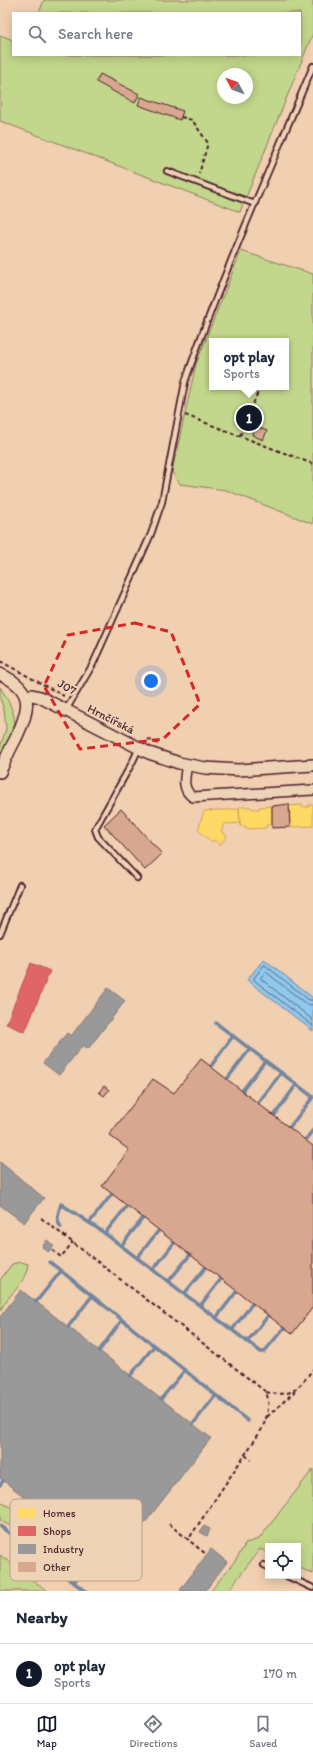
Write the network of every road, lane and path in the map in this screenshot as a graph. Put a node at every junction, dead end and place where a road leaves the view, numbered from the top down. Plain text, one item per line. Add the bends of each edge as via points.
1 (313, 66) edge
2 (181, 117) dead end
3 (167, 171) dead end
4 (196, 182) junction
5 (255, 204) junction
6 (259, 390) edge
7 (179, 413) junction
8 (240, 436) junction
9 (313, 464) edge
10 (0, 661) edge
11 (0, 674) edge
12 (25, 696) junction
13 (72, 700) junction
14 (66, 710) junction
15 (142, 736) dead end
16 (161, 745) dead end
17 (139, 748) junction
18 (187, 765) junction
19 (313, 765) edge
20 (0, 772) edge
21 (313, 790) edge
22 (137, 878) dead end
23 (20, 885) dead end
24 (0, 934) edge
25 (42, 1218) dead end
26 (73, 1242) junction
27 (52, 1250) dead end
28 (313, 1369) edge
29 (296, 1390) junction
30 (266, 1392) junction
31 (267, 1417) junction
32 (245, 1455) junction
33 (251, 1460) dead end
34 (169, 1524) dead end
35 (188, 1540) junction
36 (207, 1554) dead end
37 (294, 1579) edge
38 (313, 1588) edge

1 - 5 lane
2 - 4 path via 192,120 208,143
3 - 4 lane
4 - 5 lane
5 - 7 lane via 207,319 185,382
6 - 8 path
7 - 8 path
7 - 13 lane via 162,502 151,534 93,664
8 - 9 path
10 - 13 path, J07
11 - 12 street via 15,683
12 - 14 street, Hrnčířská via 36,696
12 - 20 street via 26,713
13 - 14 lane
14 - 17 street, Hrnčířská
15 - 16 path
17 - 18 street, Hrnčířská
17 - 22 lane via 95,829 98,837
18 - 19 street, Hrnčířská via 239,770
18 - 21 street via 185,788 193,797
23 - 24 lane
25 - 26 path
26 - 27 path via 61,1257
26 - 30 path
28 - 29 path
29 - 30 path via 281,1394
29 - 31 path
30 - 31 path via 269,1399
31 - 32 path
32 - 33 path
32 - 35 path
34 - 35 path
35 - 36 path
37 - 38 lane

